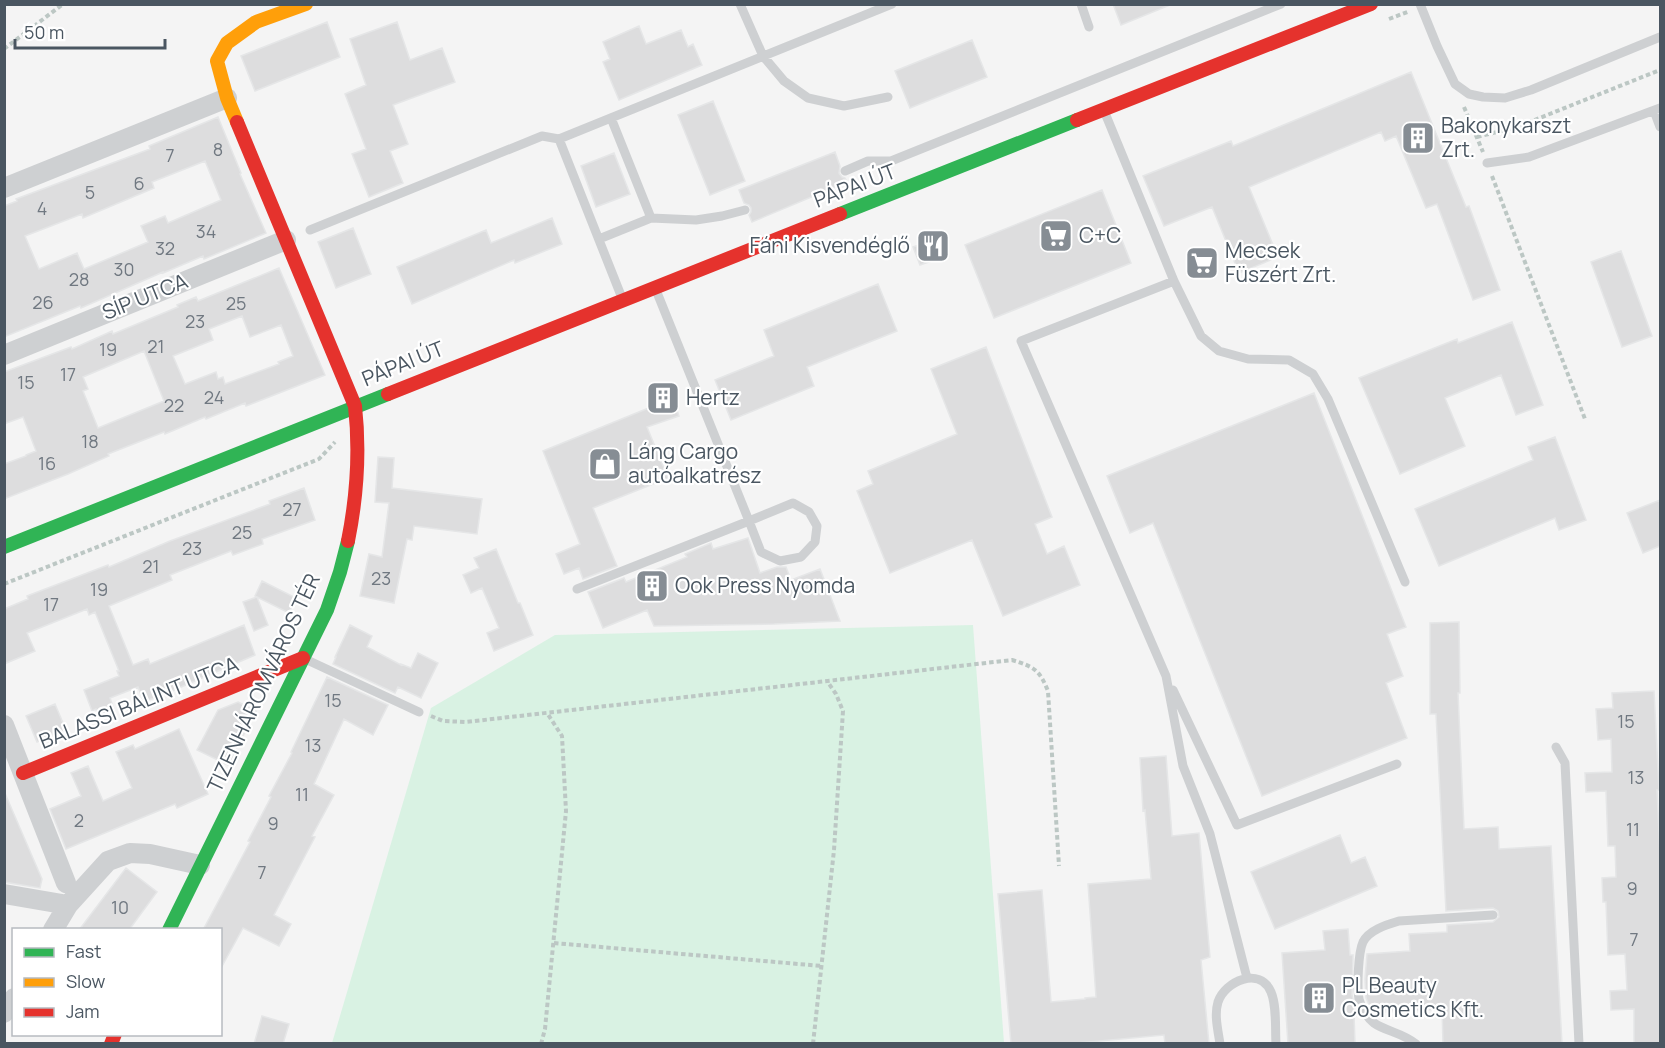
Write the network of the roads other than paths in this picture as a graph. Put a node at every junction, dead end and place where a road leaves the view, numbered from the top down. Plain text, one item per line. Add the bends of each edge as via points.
1 (306, 4) edge
2 (740, 4) edge
3 (892, 4) edge
4 (1081, 4) edge
5 (1281, 4) edge
6 (1371, 4) edge
7 (1420, 4) edge
8 (1089, 27) dead end
9 (1660, 37) edge
10 (763, 56) junction
11 (227, 98) junction
12 (888, 98) dead end
13 (1104, 110) junction
14 (1657, 110) edge
15 (611, 118) junction
16 (1660, 127) edge
17 (559, 139) junction
18 (1487, 164) road end
19 (845, 171) dead end
20 (4, 188) edge
21 (745, 210) dead end
22 (651, 218) junction
23 (310, 230) dead end
24 (599, 239) junction
25 (286, 240) junction
26 (1174, 281) junction
27 (656, 287) junction
28 (623, 300) junction
29 (4, 355) edge
30 (355, 406) junction
31 (749, 521) junction
32 (4, 547) edge
33 (1405, 582) dead end
34 (577, 589) dead end
35 (303, 658) junction
36 (1166, 676) junction
37 (418, 712) road end
38 (4, 725) edge
39 (1556, 747) dead end
40 (1397, 764) dead end
41 (23, 773) junction
42 (200, 865) junction
43 (66, 883) dead end
44 (4, 894) edge
45 (68, 905) junction
46 (1493, 915) dead end
47 (54, 928) edge
48 (170, 928) edge
49 (1247, 978) junction
50 (1220, 1044) edge
51 (1276, 1044) edge
52 (1416, 1044) edge
53 (1579, 1044) edge

1 - 11 main road, PÁPAI ÚT via 256,22 227,43 217,61
2 - 10 lane
3 - 10 lane
4 - 8 lane
5 - 19 lane via 891,161 868,161
6 - 13 main road, PÁPAI ÚT
7 - 9 lane via 1455,84 1469,94 1483,97 1505,98 1531,90
10 - 12 lane via 784,81 808,98 844,106
10 - 15 lane
11 - 20 street
11 - 25 main road, PÁPAI ÚT
13 - 26 lane
13 - 27 main road, PÁPAI ÚT
14 - 16 lane
14 - 18 lane via 1529,157
15 - 17 lane
15 - 22 lane
17 - 23 lane via 542,136
17 - 24 lane
21 - 22 lane via 696,220
22 - 24 lane
24 - 28 lane
25 - 29 street, SÍP UTCA
25 - 30 main road, PÁPAI ÚT
26 - 33 lane via 1201,336 1219,351 1248,360 1289,360 1312,374 1328,399
26 - 36 lane via 1021,341
27 - 28 main road, PÁPAI ÚT
27 - 31 lane
28 - 30 main road, PÁPAI ÚT
30 - 32 main road, PÁPAI ÚT
30 - 35 main road, TIZENHÁROMVÁROS TÉR via 358,445 351,523 342,567 327,610
31 - 31 lane via 761,552 780,561 801,557 815,542 817,526 809,512 793,503
31 - 34 lane
35 - 37 lane
35 - 41 main road, BALASSI BÁLINT UTCA
35 - 42 main road, TIZENHÁROMVÁROS TÉR
36 - 40 lane via 1238,825
36 - 49 lane via 1183,766 1210,834
38 - 41 street
39 - 53 lane via 1565,762
41 - 43 street
42 - 45 street via 130,853 108,861
42 - 48 main road, TIZENHÁROMVÁROS TÉR
44 - 45 street
45 - 47 street
46 - 52 lane via 1399,921 1385,925 1363,942 1358,998 1362,1009 1373,1022
49 - 50 lane via 1221,994 1216,1011
49 - 51 lane via 1260,980 1271,992

